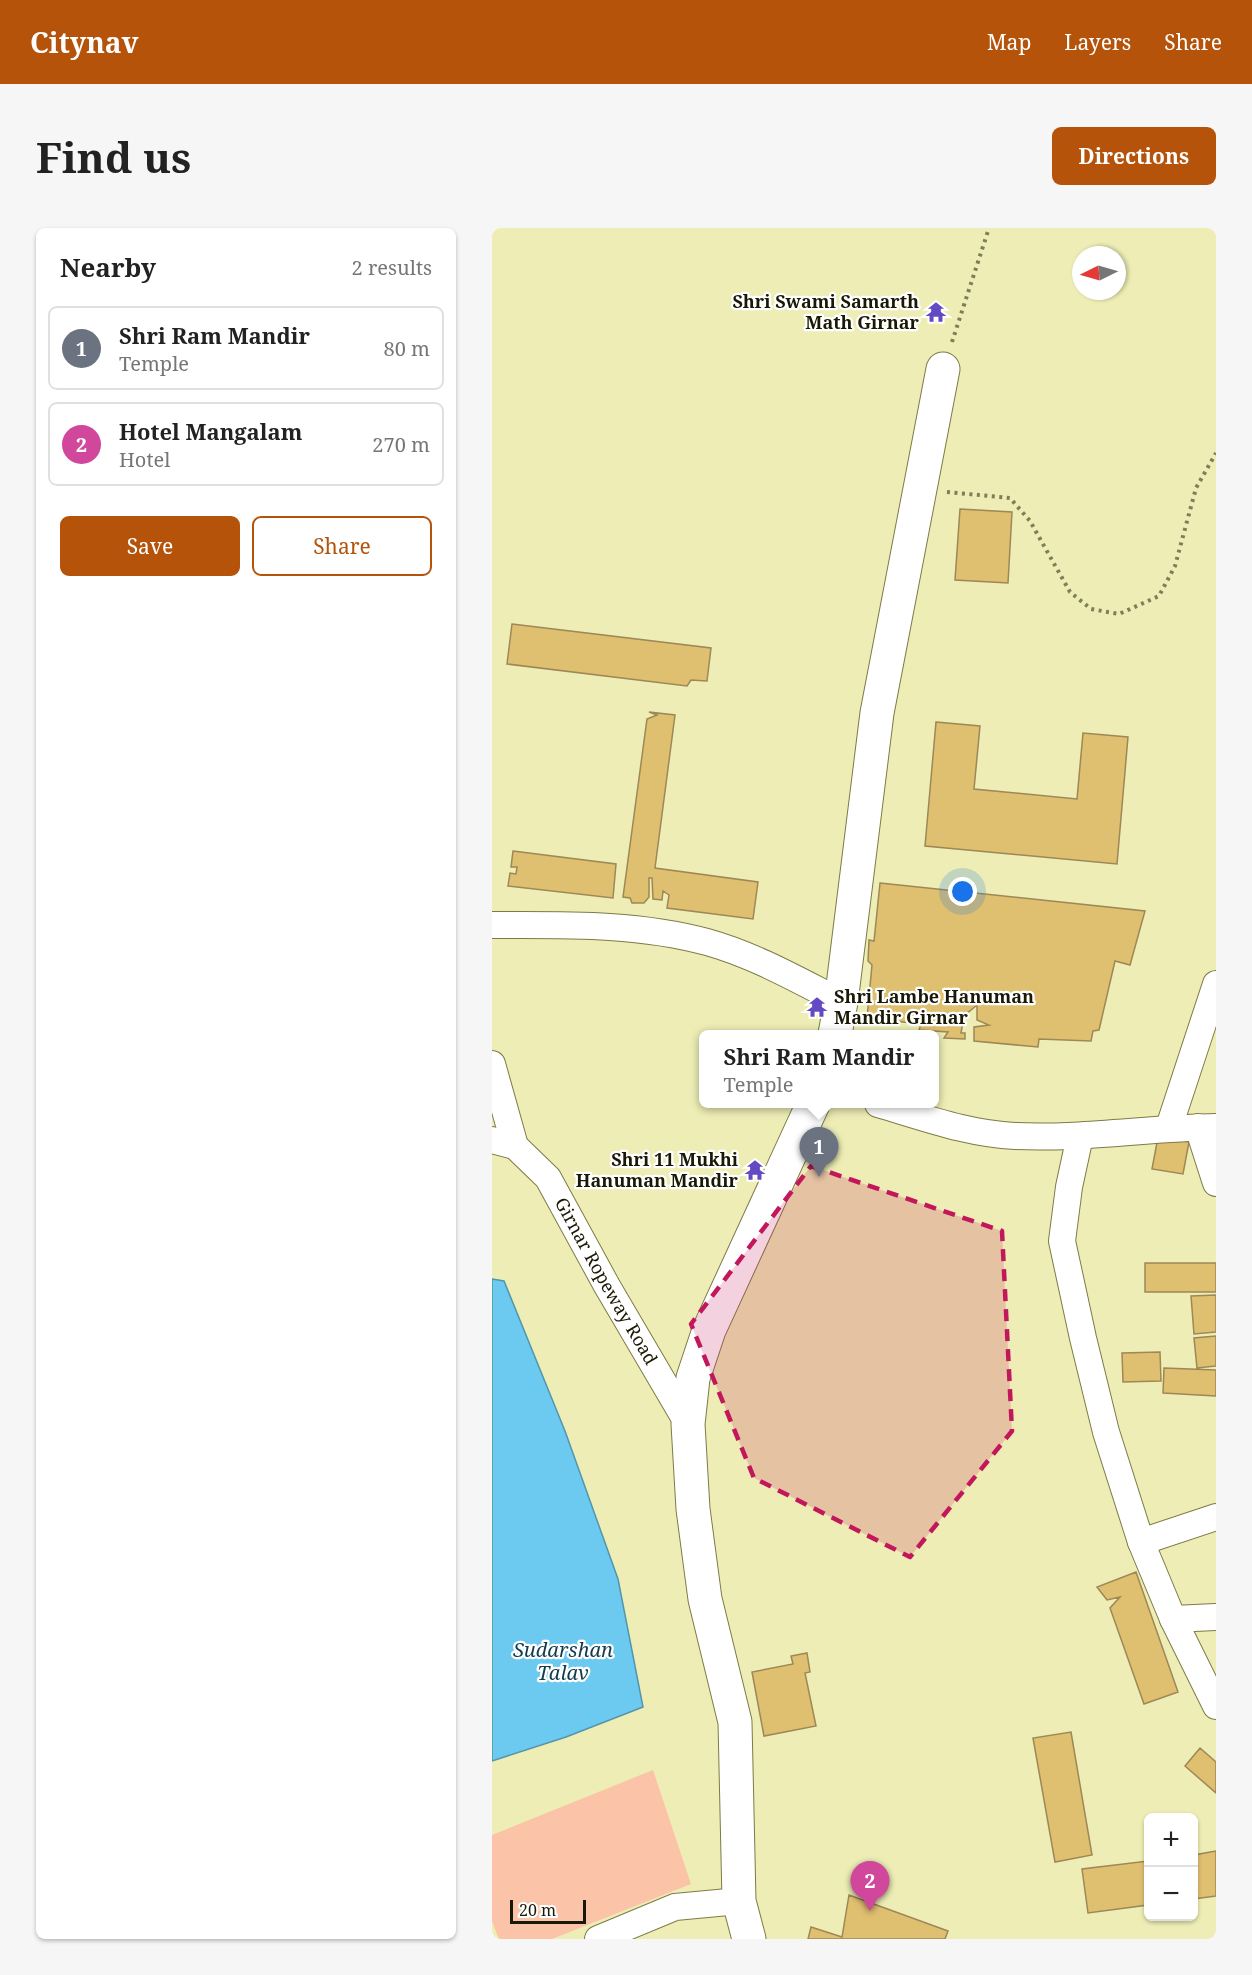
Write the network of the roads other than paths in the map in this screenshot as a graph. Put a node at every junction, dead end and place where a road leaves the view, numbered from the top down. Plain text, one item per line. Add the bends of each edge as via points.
1 (943, 369) road end
2 (492, 925) edge
3 (1216, 984) edge
4 (841, 1002) junction
5 (836, 1030) edge
6 (492, 1064) edge
7 (811, 1108) edge
8 (892, 1108) edge
9 (1169, 1127) junction
10 (1207, 1127) edge
11 (1080, 1136) junction
12 (503, 1143) edge
13 (1216, 1184) edge
14 (688, 1424) junction
15 (1216, 1516) edge
16 (1141, 1542) junction
17 (1216, 1617) edge
18 (1173, 1619) junction
19 (1216, 1706) edge
20 (739, 1901) junction
21 (598, 1939) edge
22 (749, 1939) edge

1 - 4 street via 877,713
2 - 4 street via 601,926 707,942 765,964
3 - 9 street
4 - 5 street
6 - 12 street, Girnar Ropeway Road
7 - 14 street via 709,1330 693,1378
8 - 11 street via 990,1134
9 - 10 street
9 - 11 street
10 - 13 street
11 - 16 street via 1062,1241 1106,1432
12 - 14 street, Girnar Ropeway Road via 549,1178
14 - 20 street via 693,1509 705,1599 735,1722
15 - 16 street
16 - 18 street
17 - 18 street
18 - 19 street
20 - 21 street via 675,1907
20 - 22 street

